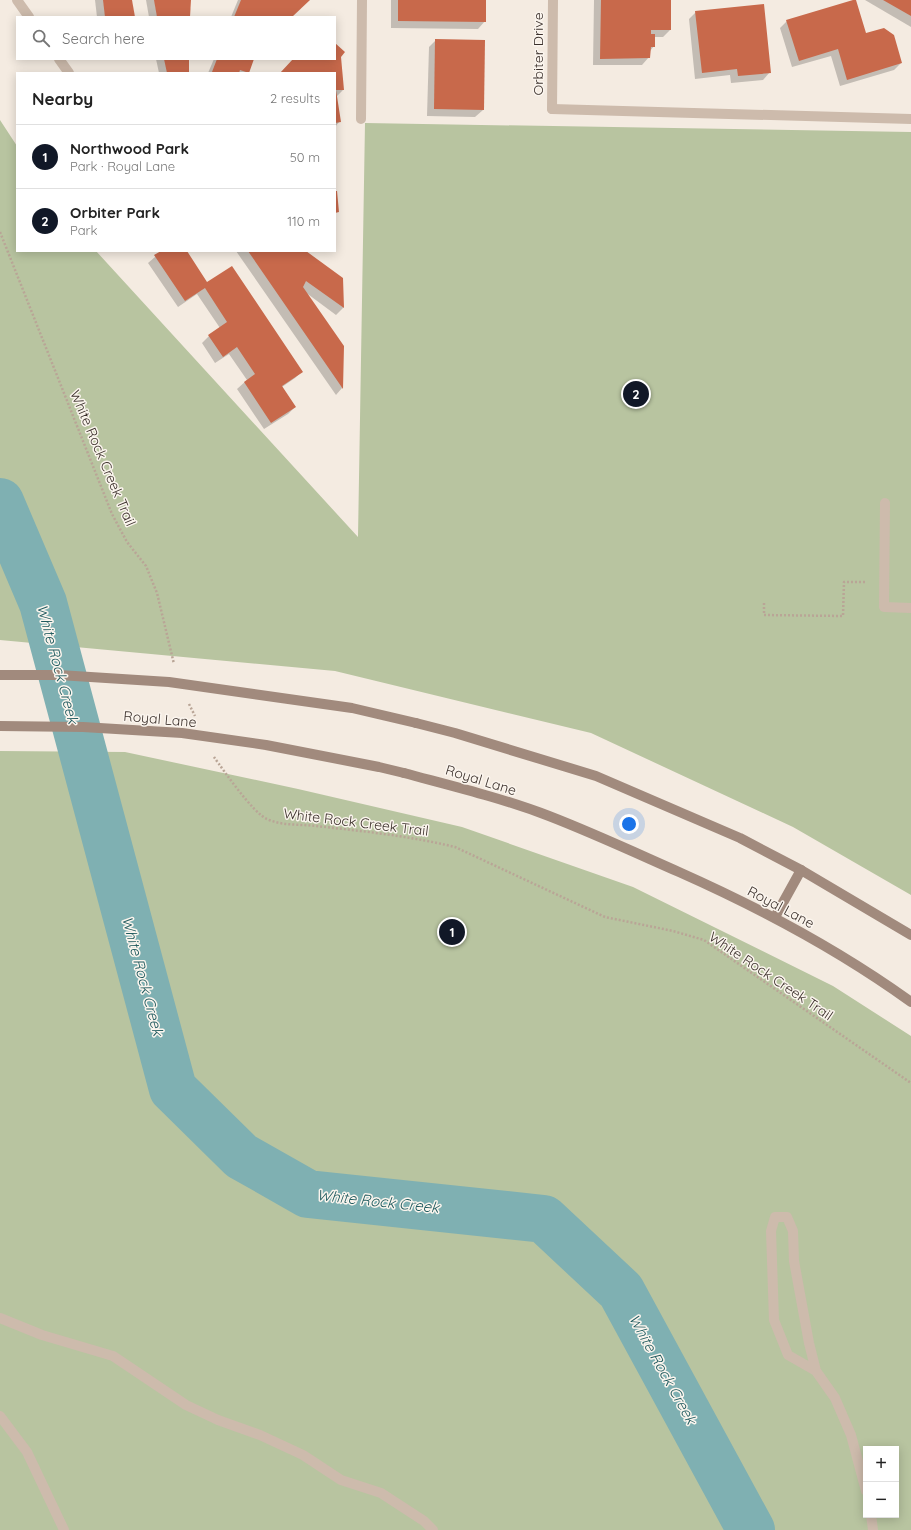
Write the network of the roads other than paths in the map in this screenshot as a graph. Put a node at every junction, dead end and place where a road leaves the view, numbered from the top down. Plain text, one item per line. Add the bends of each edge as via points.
1 (17, 0) edge
2 (362, 0) edge
3 (553, 0) edge
4 (28, 16) edge
5 (60, 60) edge
6 (68, 72) edge
7 (361, 119) dead end
8 (911, 119) edge
9 (885, 503) dead end
10 (911, 608) edge
11 (0, 675) edge
12 (0, 726) edge
13 (801, 870) junction
14 (775, 918) junction
15 (911, 935) edge
16 (911, 1002) edge
17 (0, 1318) edge
18 (816, 1371) junction
19 (0, 1416) edge
20 (864, 1482) edge
21 (871, 1518) edge
22 (64, 1530) edge
23 (433, 1530) edge
24 (873, 1530) edge

1 - 4 street
2 - 7 street
3 - 8 street, Orbiter Drive via 552,109
5 - 6 street
9 - 10 street via 884,607
11 - 13 main road, bridge via 59,675 169,682 352,708 416,723 596,776 740,838
12 - 14 main road, Royal Lane, bridge via 83,727 182,733 266,745 404,773 463,788 547,815 595,834
13 - 14 main road
13 - 15 main road
14 - 16 main road, Royal Lane via 883,981
17 - 23 street via 42,1335 113,1356 186,1405 303,1455 340,1480 381,1493 424,1521
18 - 18 street via 788,1355 774,1320 771,1231 775,1217 787,1217 793,1231 794,1260
18 - 20 street via 835,1398 843,1416
19 - 22 street via 27,1452
21 - 24 street

